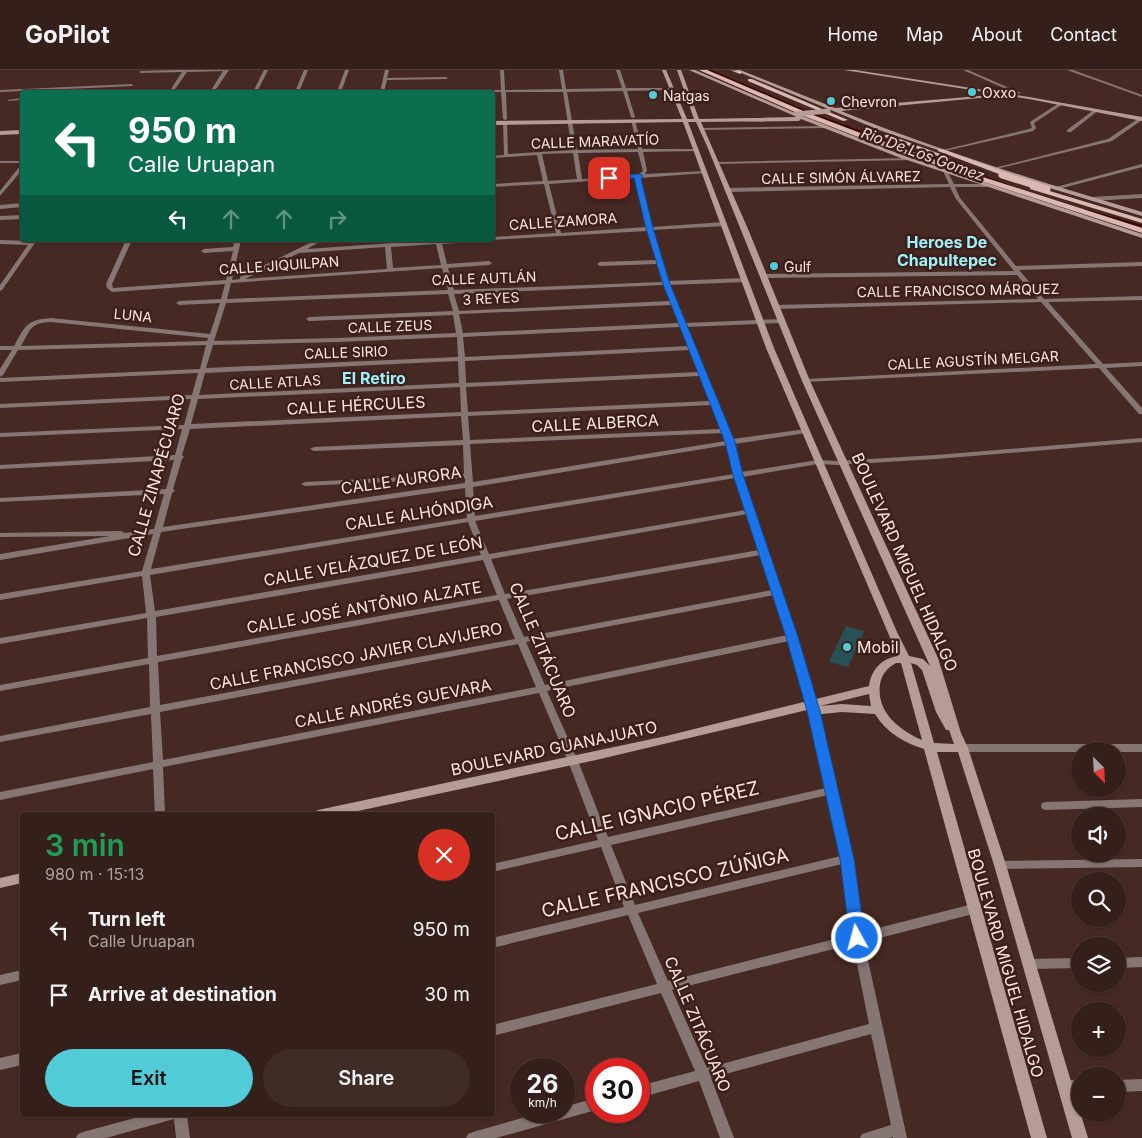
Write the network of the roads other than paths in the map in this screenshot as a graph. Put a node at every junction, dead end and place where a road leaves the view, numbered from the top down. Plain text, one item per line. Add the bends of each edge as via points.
1 (186, 70) edge
2 (226, 70) edge
3 (266, 70) edge
4 (306, 70) edge
5 (347, 70) edge
6 (387, 70) edge
7 (447, 70) edge
8 (502, 70) edge
9 (561, 70) edge
10 (618, 70) edge
11 (664, 70) edge
12 (691, 70) edge
13 (725, 70) edge
14 (846, 70) edge
15 (965, 70) edge
16 (1069, 70) edge
17 (142, 71) edge
18 (737, 71) edge
19 (702, 72) edge
20 (680, 73) edge
21 (446, 78) junction
22 (385, 79) junction
23 (132, 85) junction
24 (88, 88) joint
25 (672, 89) junction
26 (20, 90) edge
27 (29, 90) edge
28 (128, 90) edge
29 (172, 90) edge
30 (213, 90) edge
31 (256, 90) edge
32 (298, 90) edge
33 (340, 90) edge
34 (382, 90) edge
35 (444, 90) edge
36 (624, 90) junction
37 (0, 91) edge
38 (564, 91) junction
39 (495, 92) edge
40 (504, 92) junction
41 (1013, 96) junction
42 (1142, 96) edge
43 (20, 99) edge
44 (9, 100) dead end
45 (1061, 104) junction
46 (15, 105) dead end
47 (831, 110) junction
48 (1097, 110) junction
49 (795, 114) junction
50 (678, 115) junction
51 (655, 116) junction
52 (781, 116) junction
53 (633, 118) junction
54 (495, 119) edge
55 (806, 119) junction
56 (1142, 119) edge
57 (569, 120) junction
58 (664, 120) junction
59 (505, 121) junction
60 (698, 122) junction
61 (495, 123) edge
62 (687, 126) junction
63 (824, 127) junction
64 (839, 127) junction
65 (20, 130) edge
66 (0, 131) edge
67 (1069, 131) dead end
68 (876, 132) junction
69 (934, 146) junction
70 (698, 150) junction
71 (945, 150) junction
72 (640, 151) junction
73 (575, 152) junction
74 (539, 153) junction
75 (506, 156) junction
76 (900, 156) junction
77 (495, 157) edge
78 (911, 159) junction
79 (0, 162) edge
80 (20, 162) edge
81 (718, 163) junction
82 (1142, 165) edge
83 (996, 168) junction
84 (20, 169) edge
85 (944, 171) junction
86 (705, 172) junction
87 (640, 176) junction
88 (580, 180) junction
89 (546, 182) junction
90 (986, 185) junction
91 (495, 186) edge
92 (950, 186) junction
93 (726, 188) junction
94 (1051, 188) junction
95 (0, 194) edge
96 (1059, 196) junction
97 (1142, 196) edge
98 (1092, 199) junction
99 (20, 205) edge
100 (0, 207) edge
101 (1142, 214) edge
102 (20, 217) edge
103 (0, 218) edge
104 (1142, 221) edge
105 (724, 224) junction
106 (649, 228) junction
107 (1142, 231) edge
108 (559, 234) junction
109 (1142, 236) edge
110 (495, 239) edge
111 (0, 242) edge
112 (33, 242) edge
113 (128, 242) edge
114 (238, 242) edge
115 (316, 242) edge
116 (426, 242) edge
117 (438, 242) edge
118 (388, 245) junction
119 (236, 249) junction
120 (204, 251) dead end
121 (297, 251) junction
122 (661, 262) junction
123 (489, 263) dead end
124 (600, 264) dead end
125 (1142, 264) edge
126 (443, 266) junction
127 (390, 269) junction
128 (1016, 270) junction
129 (763, 276) junction
130 (745, 280) junction
131 (227, 282) junction
132 (666, 284) junction
133 (0, 289) edge
134 (117, 290) joint
135 (450, 292) junction
136 (1142, 298) edge
137 (1044, 300) junction
138 (224, 301) junction
139 (179, 303) dead end
140 (674, 303) junction
141 (775, 307) junction
142 (456, 312) junction
143 (309, 319) dead end
144 (50, 320) joint
145 (781, 320) junction
146 (760, 321) junction
147 (683, 326) junction
148 (460, 336) junction
149 (211, 340) junction
150 (18, 347) junction
151 (0, 348) edge
152 (693, 348) junction
153 (462, 360) junction
154 (1142, 364) edge
155 (1101, 366) junction
156 (203, 371) junction
157 (702, 374) junction
158 (0, 375) edge
159 (0, 380) edge
160 (806, 381) junction
161 (463, 385) junction
162 (196, 398) junction
163 (714, 403) junction
164 (0, 406) edge
165 (1142, 412) edge
166 (464, 413) junction
167 (188, 427) junction
168 (725, 431) junction
169 (806, 431) junction
170 (0, 435) edge
171 (1142, 440) edge
172 (730, 442) junction
173 (465, 443) junction
174 (314, 449) dead end
175 (180, 457) junction
176 (818, 462) junction
177 (843, 463) junction
178 (0, 467) edge
179 (738, 475) junction
180 (468, 476) junction
181 (305, 484) dead end
182 (469, 485) junction
183 (171, 491) junction
184 (0, 500) edge
185 (751, 511) junction
186 (471, 520) junction
187 (160, 530) junction
188 (134, 534) junction
189 (0, 535) edge
190 (764, 552) junction
191 (485, 557) junction
192 (0, 558) edge
193 (146, 574) junction
194 (778, 592) junction
195 (0, 597) edge
196 (502, 597) junction
197 (151, 615) junction
198 (792, 637) junction
199 (520, 640) junction
200 (0, 641) edge
201 (905, 659) junction
202 (152, 661) junction
203 (0, 688) edge
204 (542, 689) junction
205 (872, 689) junction
206 (813, 708) junction
207 (155, 710) junction
208 (879, 710) junction
209 (955, 733) junction
210 (0, 739) edge
211 (928, 747) junction
212 (962, 748) junction
213 (1142, 748) edge
214 (573, 761) junction
215 (158, 764) junction
216 (830, 791) junction
217 (0, 796) edge
218 (1142, 802) edge
219 (1046, 806) dead end
220 (160, 812) edge
221 (332, 812) edge
222 (604, 842) junction
223 (847, 859) junction
224 (1142, 863) edge
225 (1000, 865) junction
226 (495, 867) edge
227 (20, 878) edge
228 (0, 883) edge
229 (973, 909) junction
230 (631, 910) junction
231 (857, 938) junction
232 (495, 943) edge
233 (1142, 962) edge
234 (1126, 963) edge
235 (1029, 964) junction
236 (1071, 964) edge
237 (20, 975) edge
238 (0, 980) edge
239 (665, 986) junction
240 (877, 1027) junction
241 (495, 1030) edge
242 (20, 1059) edge
243 (0, 1064) edge
244 (703, 1074) junction
245 (1142, 1085) edge
246 (1065, 1086) junction
247 (1071, 1086) edge
248 (1126, 1086) edge
249 (650, 1089) edge
250 (585, 1107) edge
251 (162, 1117) edge
252 (180, 1117) edge
253 (899, 1133) edge
254 (83, 1138) edge
255 (183, 1138) edge
256 (473, 1138) edge
257 (727, 1138) edge
258 (867, 1138) edge
259 (1038, 1138) edge
260 (1080, 1138) edge

1 - 2 street
1 - 17 street
1 - 29 street
2 - 30 street
3 - 31 street
4 - 32 street
5 - 33 street
6 - 22 street
7 - 21 street
8 - 40 street
9 - 38 street
10 - 36 street
11 - 25 main road, BOULEVARD MIGUEL HIDALGO
12 - 19 main road
13 - 68 main road
14 - 41 main road
15 - 41 street via 1019,93
16 - 42 street
17 - 23 street
18 - 47 main road
19 - 20 main road
19 - 49 main road
19 - 64 main road
20 - 60 main road, BOULEVARD MIGUEL HIDALGO
21 - 22 street
21 - 35 street
22 - 34 street
23 - 24 street
23 - 28 street
24 - 27 street
25 - 36 street
25 - 50 main road, BOULEVARD MIGUEL HIDALGO
26 - 37 street
36 - 38 street
36 - 53 street
38 - 40 street
38 - 57 street
39 - 40 street
40 - 59 street
41 - 45 main road
41 - 47 main road
43 - 44 street
43 - 46 street
45 - 48 main road
45 - 71 street via 1032,122 1034,128 1031,130
47 - 49 main road, bridge
47 - 69 main road
48 - 56 main road
48 - 67 street
49 - 52 main road
49 - 55 main road
50 - 51 main road
50 - 51 main road
50 - 58 main road
50 - 60 main road
50 - 62 main road, BOULEVARD MIGUEL HIDALGO
51 - 53 main road
52 - 55 main road
52 - 60 main road
52 - 60 main road
53 - 57 main road
53 - 58 main road
53 - 72 street
54 - 59 main road
55 - 63 main road
56 - 83 street via 1110,140
57 - 59 main road
57 - 73 street
58 - 62 main road
59 - 61 main road
59 - 75 street
60 - 63 street
60 - 81 main road, BOULEVARD MIGUEL HIDALGO
62 - 70 main road, BOULEVARD MIGUEL HIDALGO
63 - 76 main road
64 - 76 main road
64 - 107 main road via 1010,189
65 - 66 main road
68 - 94 main road, bridge via 1002,175
68 - 96 main road
69 - 71 main road
69 - 96 main road
70 - 72 street, CALLE MARAVATÍO
70 - 86 main road, BOULEVARD MIGUEL HIDALGO
71 - 83 main road
72 - 73 street, CALLE MARAVATÍO
72 - 87 street via 646,172
73 - 74 street, CALLE MARAVATÍO
73 - 88 street
74 - 75 street, CALLE MARAVATÍO
74 - 89 street
75 - 77 street, CALLE MARAVATÍO
76 - 78 main road
78 - 81 street
78 - 85 main road
79 - 80 street
81 - 93 main road, BOULEVARD MIGUEL HIDALGO
82 - 94 street
83 - 94 main road
84 - 95 street
85 - 90 main road
85 - 92 street
86 - 87 street
86 - 93 main road via 713,174
86 - 105 main road, BOULEVARD MIGUEL HIDALGO
87 - 88 street
87 - 106 street via 637,178
88 - 89 street
89 - 91 street
89 - 108 street
90 - 92 street, CALLE SIMÓN ÁLVAREZ
90 - 109 main road
92 - 93 street, CALLE SIMÓN ÁLVAREZ
92 - 128 street
93 - 129 main road, BOULEVARD MIGUEL HIDALGO
94 - 98 main road
94 - 101 main road
96 - 104 main road
97 - 98 street
98 - 101 main road
99 - 100 street
102 - 103 street
105 - 106 street, CALLE ZAMORA
105 - 130 main road, BOULEVARD MIGUEL HIDALGO
106 - 108 street, CALLE ZAMORA
106 - 122 street
108 - 110 street, CALLE ZAMORA
111 - 112 street
112 - 133 street
113 - 134 street via 109,284 110,288
114 - 119 street, CALLE ZINAPÉCUARO
115 - 121 street
116 - 118 street
117 - 126 street, CALLE ZITÁCUARO
118 - 121 street
118 - 127 street
119 - 120 street
119 - 131 street, CALLE ZINAPÉCUARO
121 - 131 street via 252,274
122 - 124 street
122 - 132 street
123 - 126 street, CALLE JIQUILPAN
125 - 128 street
126 - 127 street, CALLE JIQUILPAN
126 - 135 street, CALLE ZITÁCUARO
127 - 131 street, CALLE JIQUILPAN
128 - 129 street
128 - 137 street
129 - 141 main road, BOULEVARD MIGUEL HIDALGO
130 - 132 street, CALLE AUTLÁN
130 - 146 main road, BOULEVARD MIGUEL HIDALGO
131 - 134 street, CALLE JIQUILPAN
131 - 138 street, CALLE ZINAPÉCUARO
132 - 135 street, CALLE AUTLÁN
132 - 140 street
135 - 138 street, CALLE AUTLÁN
135 - 142 street, CALLE ZITÁCUARO
136 - 137 street, CALLE FRANCISCO MÁRQUEZ
137 - 141 street, CALLE FRANCISCO MÁRQUEZ
137 - 155 street
138 - 139 street, CALLE AUTLÁN
138 - 149 street, CALLE ZINAPÉCUARO
140 - 142 street, 3 REYES
140 - 147 street
141 - 145 main road, BOULEVARD MIGUEL HIDALGO
142 - 143 street, 3 REYES
142 - 148 street, CALLE ZITÁCUARO
144 - 149 street, LUNA
144 - 150 street via 32,324
145 - 146 street, CALLE ZEUS
145 - 160 main road, BOULEVARD MIGUEL HIDALGO
146 - 147 street, CALLE ZEUS
146 - 169 main road, BOULEVARD MIGUEL HIDALGO
147 - 148 street, CALLE ZEUS
147 - 152 street
148 - 149 street, CALLE ZEUS
148 - 153 street, CALLE ZITÁCUARO
149 - 150 street, CALLE ZEUS
149 - 156 street, CALLE ZINAPÉCUARO
150 - 151 street, CALLE ZEUS
150 - 158 street
152 - 153 street, CALLE SIRIO
152 - 157 street
153 - 156 street, CALLE SIRIO
153 - 161 street, CALLE ZITÁCUARO
154 - 155 street, CALLE AGUSTÍN MELGAR
155 - 160 street, CALLE AGUSTÍN MELGAR
155 - 165 street
156 - 159 street, CALLE SIRIO
156 - 162 street, CALLE ZINAPÉCUARO
157 - 161 street, CALLE ATLAS
157 - 163 street
160 - 177 main road, BOULEVARD MIGUEL HIDALGO
161 - 162 street, CALLE ATLAS
161 - 166 street, CALLE ZITÁCUARO
162 - 164 street, CALLE ATLAS
162 - 167 street, CALLE ZINAPÉCUARO
163 - 166 street, CALLE HÉRCULES
163 - 168 street
166 - 167 street, CALLE HÉRCULES
166 - 173 street, CALLE ZITÁCUARO
167 - 170 street, CALLE HÉRCULES
167 - 175 street, CALLE ZINAPÉCUARO
168 - 172 street
168 - 173 street, CALLE ALBERCA
169 - 172 street, CALLE AURORA
169 - 176 main road, BOULEVARD MIGUEL HIDALGO
171 - 177 street, CALLE ALHÓNDIGA
172 - 179 street
172 - 182 street, CALLE AURORA
173 - 174 street
173 - 180 street, CALLE ZITÁCUARO
175 - 178 street
175 - 183 street, CALLE ZINAPÉCUARO
176 - 177 street, CALLE ALHÓNDIGA
176 - 179 street, CALLE ALHÓNDIGA
176 - 201 main road, BOULEVARD MIGUEL HIDALGO
177 - 209 main road, BOULEVARD MIGUEL HIDALGO via 933,658
179 - 185 street
179 - 186 street, CALLE ALHÓNDIGA
180 - 181 street
180 - 182 street, CALLE ZITÁCUARO
182 - 186 street, CALLE ZITÁCUARO
182 - 187 street, CALLE AURORA
183 - 184 street
183 - 187 street, CALLE ZINAPÉCUARO
185 - 190 street
185 - 191 street, CALLE VELÁZQUEZ DE LEÓN
186 - 191 street, CALLE ZITÁCUARO
186 - 193 street, CALLE ALHÓNDIGA
187 - 188 street, CALLE AURORA
187 - 193 street, CALLE ZINAPÉCUARO
188 - 189 street
188 - 192 street, CALLE AURORA
190 - 194 street
190 - 196 street, CALLE JOSÉ ANTÔNIO ALZATE
191 - 196 street, CALLE ZITÁCUARO
191 - 197 street, CALLE VELÁZQUEZ DE LEÓN
193 - 195 street, CALLE ALHÓNDIGA
193 - 197 street, CALLE ZINAPÉCUARO
194 - 198 street
194 - 199 street, CALLE FRANCISCO JAVIER CLAVIJERO
196 - 199 street, CALLE ZITÁCUARO
196 - 202 street, CALLE JOSÉ ANTÔNIO ALZATE
197 - 200 street, CALLE VELÁZQUEZ DE LEÓN
197 - 202 street, CALLE ZINAPÉCUARO
198 - 204 street, CALLE ANDRÉS GUEVARA
198 - 206 street
199 - 204 street, CALLE ZITÁCUARO
199 - 207 street, CALLE FRANCISCO JAVIER CLAVIJERO
201 - 205 main road via 893,660 882,667
201 - 209 main road via 917,660 924,666 941,712
201 - 211 main road, BOULEVARD MIGUEL HIDALGO
202 - 203 street, CALLE JOSÉ ANTÔNIO ALZATE
202 - 207 street, CALLE ZINAPÉCUARO
204 - 214 street, CALLE ZITÁCUARO
204 - 215 street, CALLE ANDRÉS GUEVARA
205 - 206 main road, BOULEVARD GUANAJUATO
205 - 208 main road
206 - 208 main road, BOULEVARD GUANAJUATO
206 - 214 main road, BOULEVARD GUANAJUATO
206 - 216 street
207 - 210 street, CALLE FRANCISCO JAVIER CLAVIJERO
207 - 215 street, CALLE ZINAPÉCUARO
208 - 211 main road via 894,729
209 - 212 main road, BOULEVARD MIGUEL HIDALGO
211 - 212 main road
211 - 229 main road, BOULEVARD MIGUEL HIDALGO
212 - 213 street
212 - 225 main road, BOULEVARD MIGUEL HIDALGO
214 - 221 main road, BOULEVARD GUANAJUATO
214 - 222 street, CALLE ZITÁCUARO
215 - 217 street, CALLE ANDRÉS GUEVARA
215 - 220 street, CALLE ZINAPÉCUARO
216 - 222 street, CALLE IGNACIO PÉREZ
216 - 223 street
218 - 219 street
222 - 226 street, CALLE IGNACIO PÉREZ
222 - 230 street, CALLE ZITÁCUARO
223 - 230 street, CALLE FRANCISCO ZÚÑIGA
223 - 231 street
224 - 225 street
225 - 235 main road, BOULEVARD MIGUEL HIDALGO
227 - 228 main road
229 - 231 street
229 - 259 main road, BOULEVARD MIGUEL HIDALGO
230 - 232 street, CALLE FRANCISCO ZÚÑIGA
230 - 239 street, CALLE ZITÁCUARO
231 - 239 street
231 - 240 street
233 - 234 street
235 - 236 street
235 - 246 main road, BOULEVARD MIGUEL HIDALGO
237 - 238 street
239 - 241 street
239 - 244 street, CALLE ZITÁCUARO
240 - 244 street
240 - 253 street
242 - 243 street
244 - 249 street
244 - 257 street, CALLE ZITÁCUARO
245 - 248 street
246 - 247 street
246 - 260 main road, BOULEVARD MIGUEL HIDALGO
250 - 256 street
251 - 254 street
252 - 255 street
253 - 258 street

